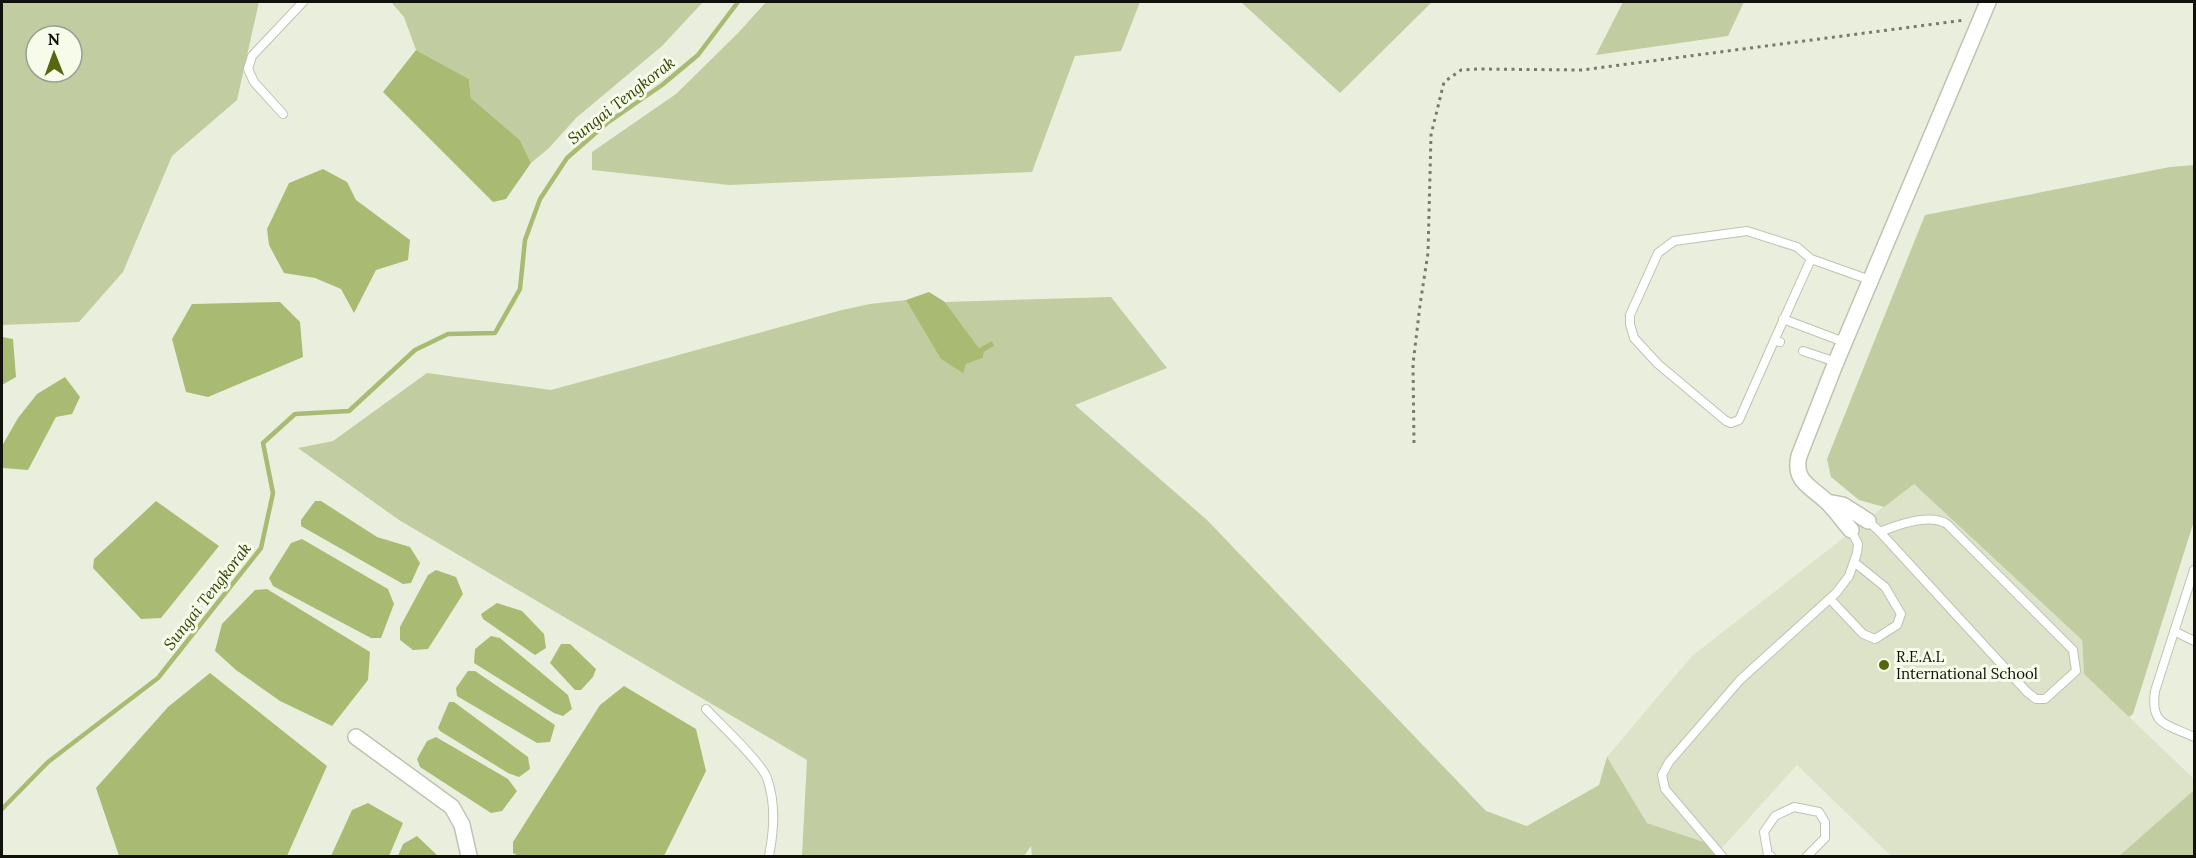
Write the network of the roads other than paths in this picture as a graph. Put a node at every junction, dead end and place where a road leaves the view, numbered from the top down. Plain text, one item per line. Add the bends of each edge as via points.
1 (303, 2) edge
2 (1988, 2) edge
3 (283, 114) dead end
4 (1811, 259) junction
5 (1870, 280) junction
6 (1783, 319) junction
7 (1844, 342) junction
8 (1803, 351) dead end
9 (1836, 362) junction
10 (1827, 502) junction
11 (1868, 521) joint
12 (1851, 530) joint
13 (1880, 532) junction
14 (1854, 562) junction
15 (2194, 570) edge
16 (2192, 589) edge
17 (1830, 599) junction
18 (2175, 631) junction
19 (2194, 640) edge
20 (706, 709) dead end
21 (356, 736) dead end
22 (2194, 737) edge
23 (469, 856) edge
24 (769, 856) edge
25 (1722, 856) edge
26 (1771, 856) edge
27 (1807, 856) edge

1 - 3 lane via 252,56 248,69 254,82
2 - 5 street
4 - 5 lane
4 - 6 lane
4 - 6 lane via 1797,247 1747,231 1674,241 1658,253 1630,315 1630,324 1634,338 1658,364 1731,423 1739,420 1777,342
5 - 7 street
6 - 7 lane
7 - 9 street
8 - 9 lane
9 - 10 street via 1797,468 1808,487
10 - 11 street via 1844,505
10 - 12 street
11 - 13 lane
12 - 14 lane via 1858,543
13 - 13 lane via 2036,699 2045,699 2076,671 2073,650 1947,524 1940,520 1914,521
14 - 17 lane via 1849,576
14 - 17 lane via 1885,587 1900,614 1897,625 1875,639 1869,637
15 - 16 lane
16 - 18 lane
17 - 25 lane via 1740,680 1662,775 1665,789
18 - 19 lane
18 - 22 lane via 2153,708 2159,720
20 - 24 lane via 767,776 773,805
21 - 23 street via 452,807 462,825
26 - 27 lane via 1764,832 1775,816 1794,807 1819,812 1826,822 1825,838

